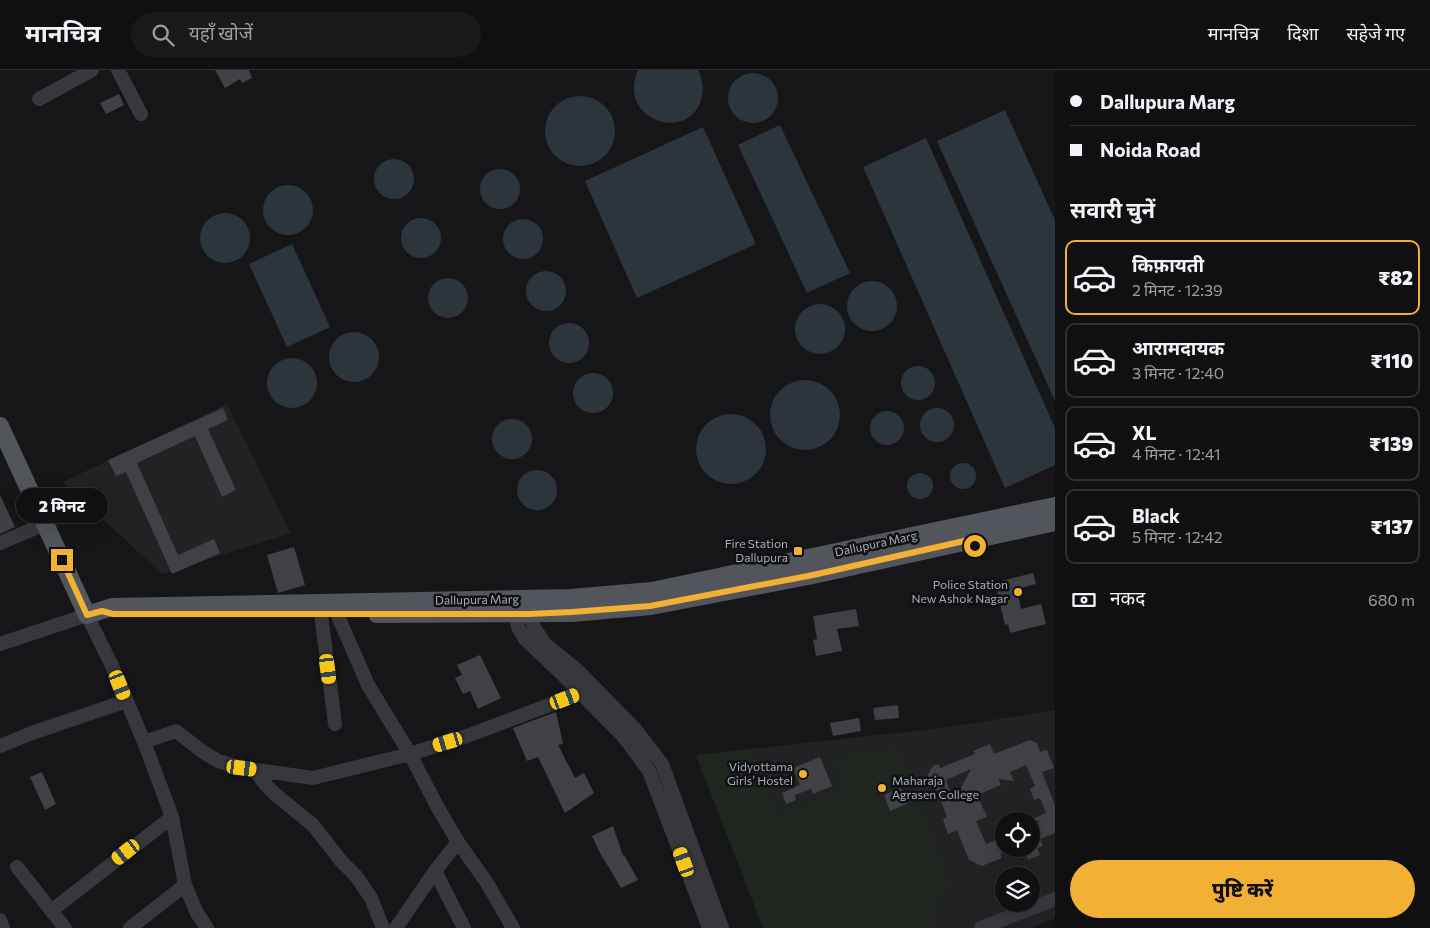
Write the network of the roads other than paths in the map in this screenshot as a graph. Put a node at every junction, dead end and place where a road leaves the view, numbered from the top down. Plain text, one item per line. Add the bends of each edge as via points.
1 (92, 70) edge
2 (118, 70) edge
3 (39, 99) dead end
4 (141, 114) dead end
5 (0, 426) edge
6 (1055, 506) edge
7 (1055, 522) edge
8 (45, 524) junction
9 (1055, 530) edge
10 (973, 539) junction
11 (0, 543) edge
12 (521, 606) junction
13 (95, 613) junction
14 (329, 614) junction
15 (0, 644) edge
16 (581, 693) junction
17 (126, 701) junction
18 (335, 724) dead end
19 (144, 742) junction
20 (0, 746) edge
21 (410, 754) junction
22 (255, 770) junction
23 (172, 816) junction
24 (458, 842) junction
25 (17, 867) dead end
26 (435, 871) junction
27 (185, 885) junction
28 (1055, 899) edge
29 (51, 910) junction
30 (0, 920) edge
31 (3, 928) edge
32 (65, 928) edge
33 (130, 928) edge
34 (207, 928) edge
35 (383, 928) edge
36 (396, 928) edge
37 (464, 928) edge
38 (513, 928) edge
39 (708, 928) edge
40 (722, 928) edge
41 (981, 928) edge

1 - 3 street
2 - 4 street
5 - 8 main road
6 - 12 main road, Dallupura Marg via 652,591
7 - 10 main road, Dallupura Marg
8 - 11 street
8 - 13 main road
9 - 10 street via 977,548
10 - 12 main road, Dallupura Marg via 813,575 650,606 572,612
12 - 13 main road, Dallupura Marg via 112,607
12 - 14 main road, Dallupura Marg
12 - 16 street via 518,627 525,639
12 - 40 street via 545,644 577,670 635,729 662,764
13 - 14 main road, Dallupura Marg
13 - 15 street
13 - 17 street
14 - 18 street
14 - 21 street
16 - 21 street
16 - 39 street via 624,737 650,771
17 - 19 street
17 - 20 street
19 - 22 street via 176,731 218,762
19 - 23 street
21 - 22 street via 314,778
21 - 24 street
22 - 35 street via 276,796 313,825 356,876 371,898
23 - 27 street
23 - 29 street
24 - 26 street
24 - 38 street
25 - 29 street
26 - 36 street
26 - 37 street
27 - 33 street
27 - 34 street
28 - 41 street
29 - 32 street
30 - 31 street

